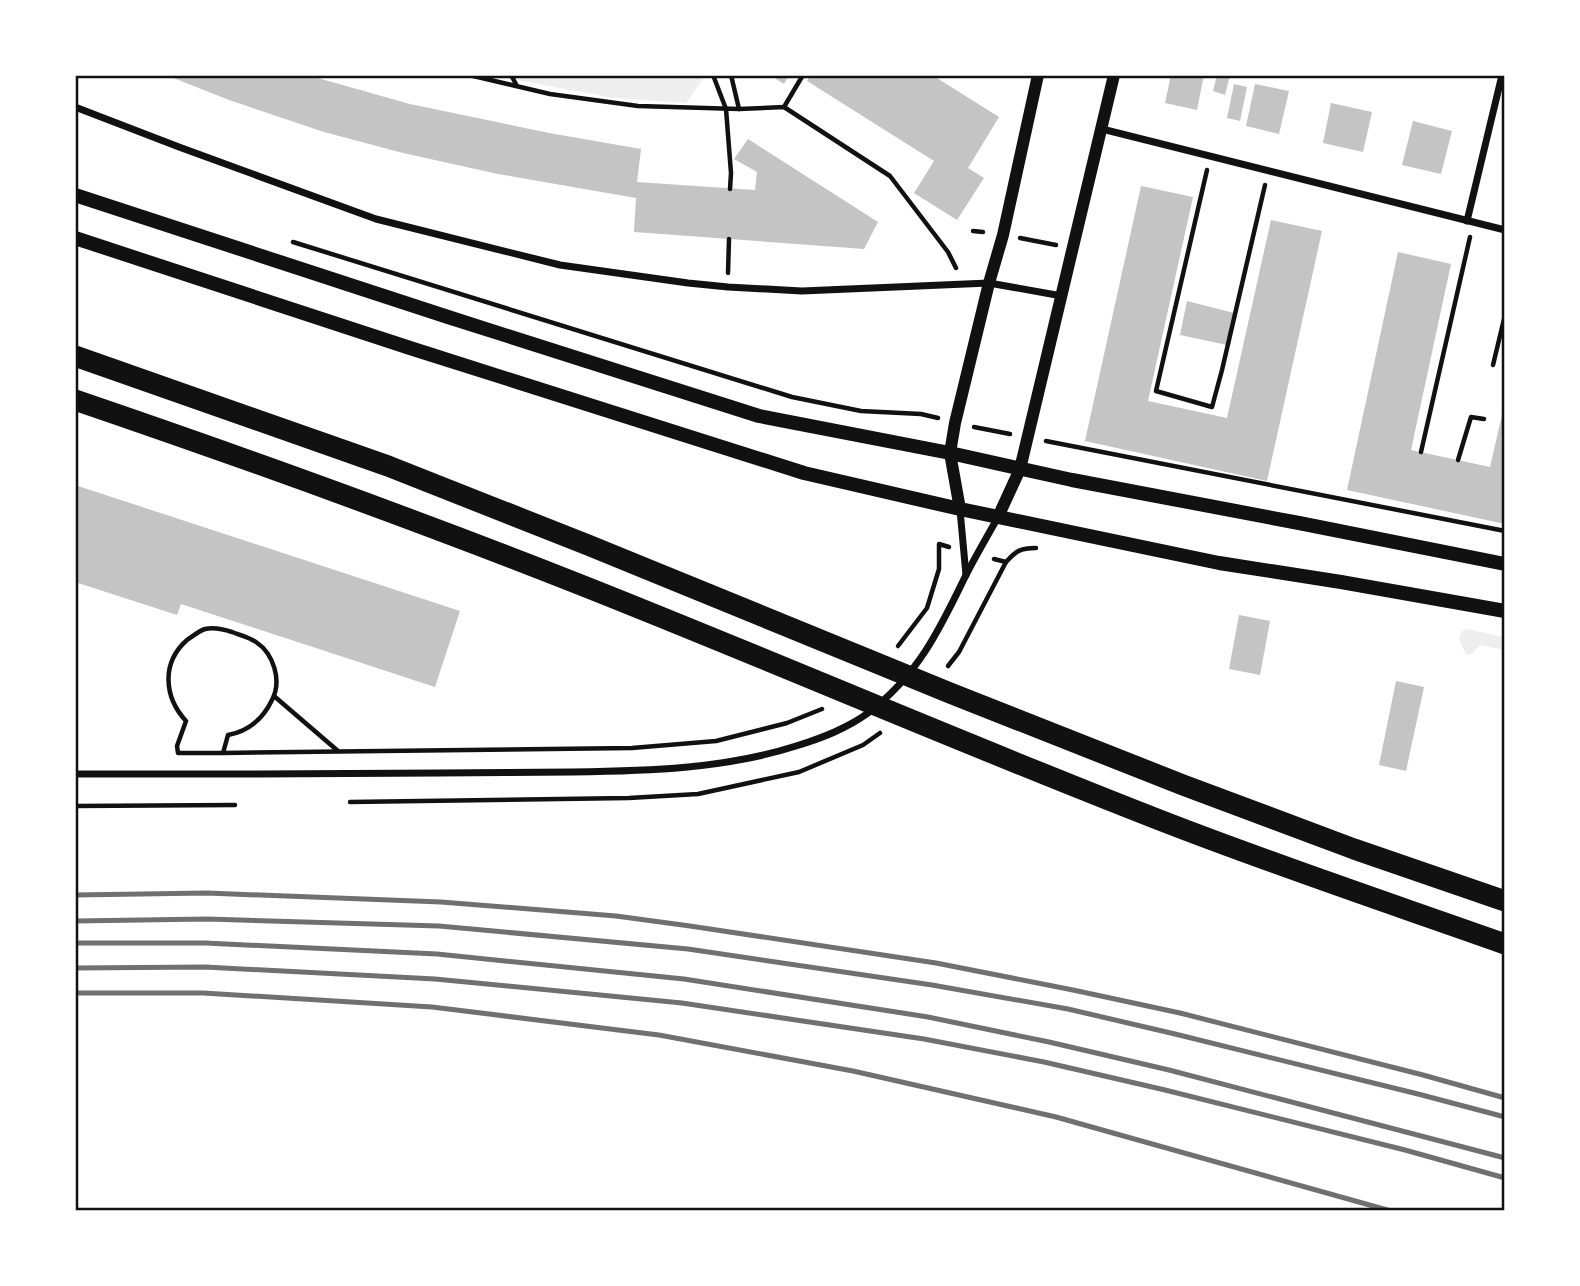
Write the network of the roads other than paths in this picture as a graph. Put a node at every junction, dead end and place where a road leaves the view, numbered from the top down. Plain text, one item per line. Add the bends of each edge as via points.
1 (1038, 75) edge
2 (1114, 75) edge
3 (1502, 75) edge
4 (75, 107) edge
5 (1102, 129) junction
6 (75, 195) edge
7 (1470, 222) junction
8 (1505, 230) edge
9 (75, 237) edge
10 (989, 283) junction
11 (1062, 296) junction
12 (75, 356) edge
13 (75, 400) edge
14 (950, 453) junction
15 (1020, 469) junction
16 (960, 509) junction
17 (998, 517) junction
18 (1505, 564) edge
19 (966, 576) junction
20 (1505, 611) edge
21 (75, 774) edge
22 (1505, 901) edge
23 (1505, 944) edge

1 - 10 street
2 - 5 street
3 - 7 street
4 - 10 street via 376,219 560,265 688,283 802,291
5 - 7 street
5 - 11 street
6 - 14 main road via 759,415
7 - 8 street
9 - 16 main road via 791,469
10 - 11 street
10 - 14 street
11 - 15 street
12 - 22 highway via 388,466 1159,776
13 - 23 highway via 384,509 1161,820
14 - 15 main road
14 - 16 street
15 - 17 street
15 - 18 main road
16 - 17 main road
16 - 19 street
17 - 19 street
17 - 20 main road via 1219,563
19 - 21 street via 936,636 893,692 867,714 823,738 768,755 638,771

